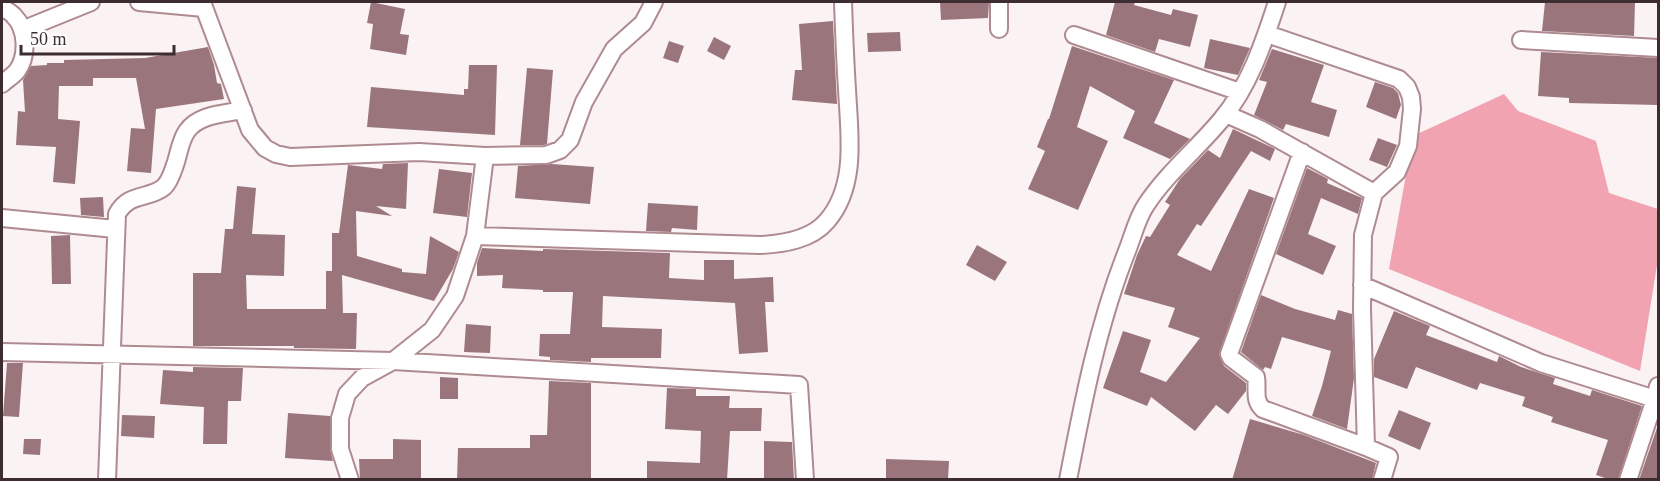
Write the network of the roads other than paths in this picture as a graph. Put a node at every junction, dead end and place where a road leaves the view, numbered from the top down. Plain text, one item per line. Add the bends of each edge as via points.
1 (91, 2) edge
2 (139, 2) edge
3 (654, 2) edge
4 (843, 2) edge
5 (999, 2) edge
6 (1277, 2) edge
7 (203, 4) edge
8 (2, 7) edge
9 (999, 29) dead end
10 (22, 30) junction
11 (1267, 34) junction
12 (1074, 35) dead end
13 (1521, 40) dead end
14 (1659, 48) edge
15 (2, 84) edge
16 (1240, 92) junction
17 (243, 110) junction
18 (1226, 114) junction
19 (1302, 152) junction
20 (485, 156) junction
21 (1374, 193) junction
22 (2, 218) edge
23 (115, 229) junction
24 (475, 236) junction
25 (1362, 285) junction
26 (2, 352) edge
27 (112, 354) junction
28 (393, 360) junction
29 (1657, 395) edge
30 (1366, 447) junction
31 (107, 480) edge
32 (350, 480) edge
33 (805, 480) edge
34 (1068, 480) edge
35 (1382, 480) edge
36 (1628, 480) edge

1 - 10 street
2 - 7 street
3 - 20 street via 643,23 614,49 584,102 570,140 560,150 546,155
4 - 24 street via 850,153 844,192 827,221 813,233 782,244 760,245
5 - 9 street
6 - 11 street
7 - 17 street
8 - 10 street via 15,16
10 - 15 street via 23,58
11 - 16 street
11 - 21 street via 1399,79 1407,87 1413,110 1407,146 1397,172
12 - 16 street
13 - 14 street
16 - 18 street
17 - 20 street via 250,130 265,148 290,157 419,152
17 - 23 street via 195,122 186,132 169,180 162,188 122,204
18 - 19 street
18 - 34 street via 1176,166 1145,207 1112,288
19 - 21 street
19 - 30 street via 1229,354 1256,377 1256,396 1263,409
20 - 24 street
21 - 25 street via 1363,235
22 - 23 street
23 - 27 street
24 - 28 street via 455,296 432,330
25 - 29 street via 1540,363
25 - 30 street
26 - 27 street
27 - 28 street
27 - 31 street
28 - 32 street via 362,378 347,394 340,418 340,449
28 - 33 street via 799,385
29 - 36 street
30 - 35 street via 1389,457

